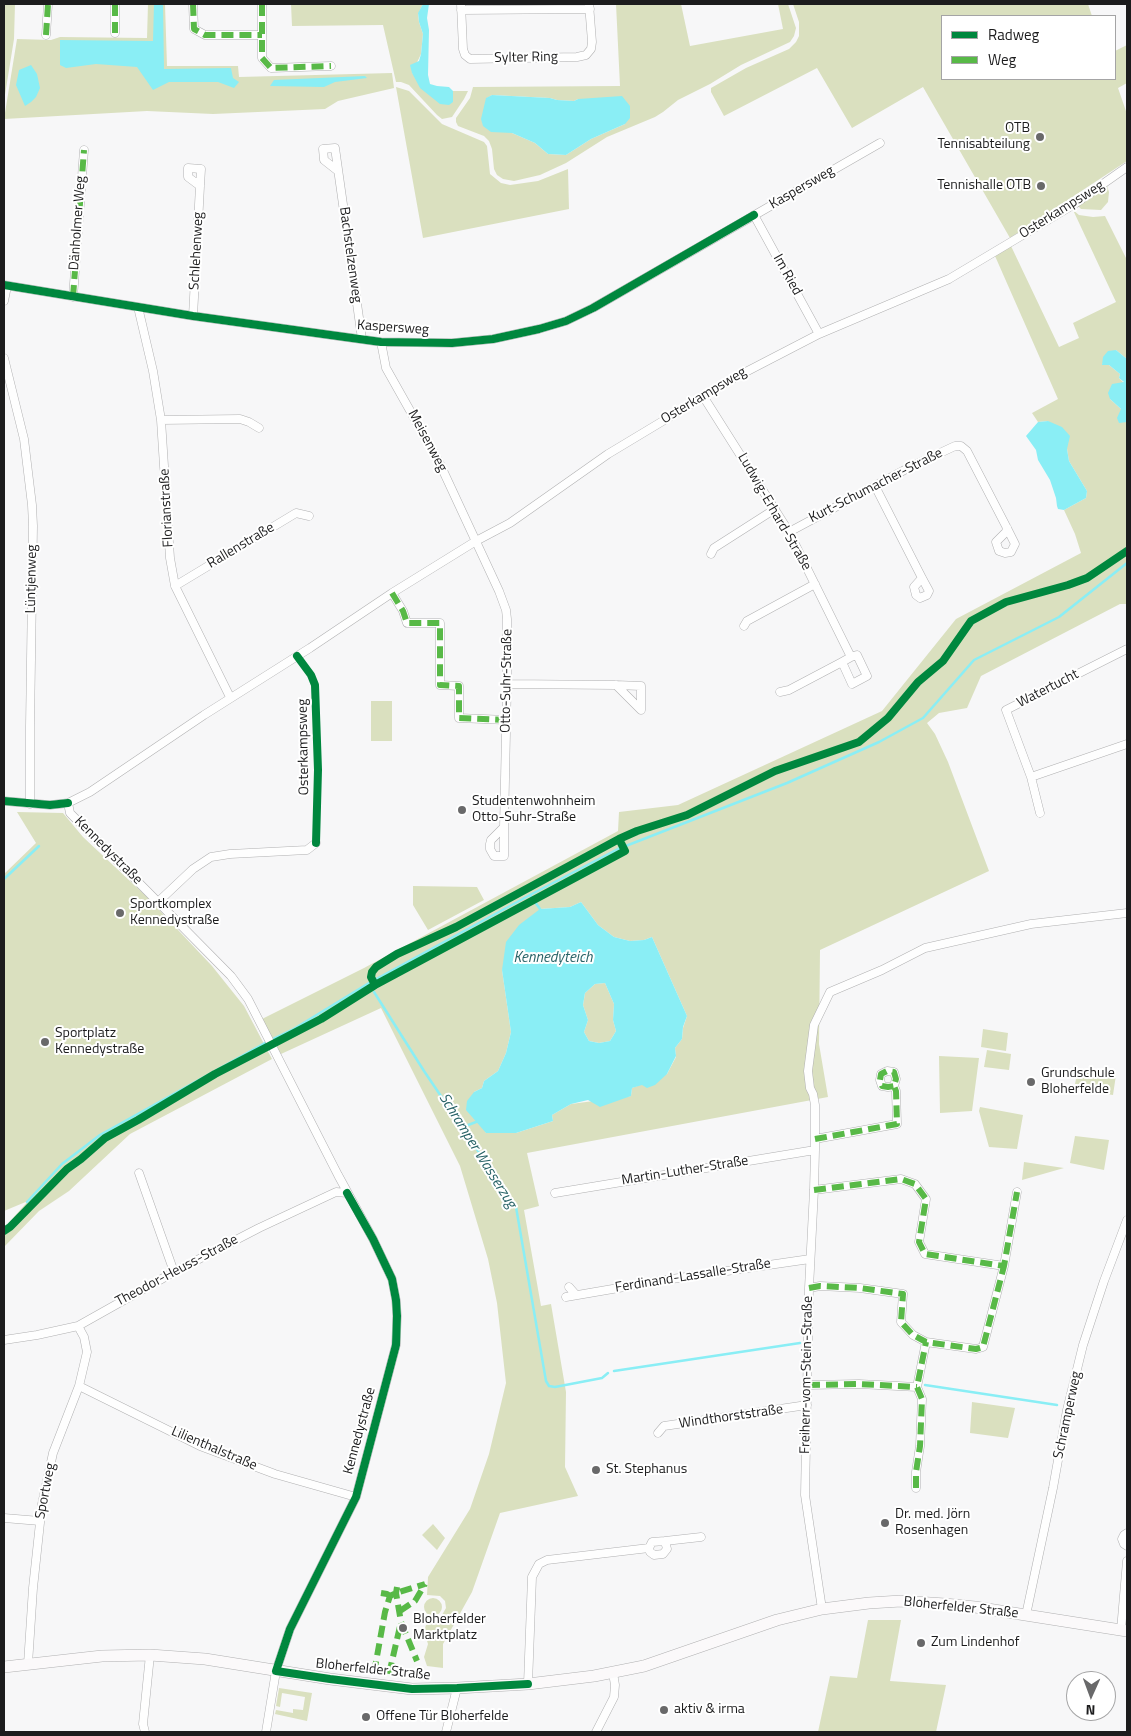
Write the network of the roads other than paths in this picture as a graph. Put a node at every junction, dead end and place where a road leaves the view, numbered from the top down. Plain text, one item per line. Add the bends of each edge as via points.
1 (48, 4) edge
2 (115, 4) edge
3 (193, 4) edge
4 (262, 4) edge
5 (589, 6) edge
6 (461, 7) edge
7 (115, 33) dead end
8 (46, 35) dead end
9 (262, 35) junction
10 (330, 66) dead end
11 (880, 142) dead end
12 (84, 150) dead end
13 (1127, 168) edge
14 (338, 170) dead end
15 (200, 186) dead end
16 (754, 216) junction
17 (5, 286) edge
18 (73, 297) junction
19 (4, 301) edge
20 (138, 307) junction
21 (193, 316) junction
22 (819, 334) junction
23 (362, 339) junction
24 (381, 342) junction
25 (4, 358) edge
26 (704, 396) junction
27 (161, 420) junction
28 (259, 428) dead end
29 (875, 486) junction
30 (776, 509) junction
31 (309, 516) dead end
32 (1007, 528) dead end
33 (789, 532) junction
34 (476, 541) junction
35 (711, 554) dead end
36 (922, 578) dead end
37 (815, 584) junction
38 (175, 586) junction
39 (392, 593) junction
40 (744, 626) dead end
41 (1127, 649) edge
42 (851, 657) junction
43 (842, 662) junction
44 (507, 684) junction
45 (616, 685) dead end
46 (780, 692) dead end
47 (230, 697) junction
48 (506, 720) junction
49 (1127, 744) edge
50 (1031, 777) junction
51 (4, 800) edge
52 (68, 803) junction
53 (30, 804) junction
54 (1040, 813) dead end
55 (504, 827) dead end
56 (316, 844) dead end
57 (158, 902) junction
58 (1127, 913) edge
59 (894, 1086) dead end
60 (815, 1139) junction
61 (815, 1150) junction
62 (139, 1173) dead end
63 (814, 1190) junction
64 (555, 1192) dead end
65 (1016, 1192) dead end
66 (347, 1193) junction
67 (1127, 1220) edge
68 (810, 1259) junction
69 (1004, 1266) junction
70 (174, 1272) junction
71 (569, 1287) dead end
72 (809, 1288) junction
73 (576, 1295) junction
74 (566, 1297) dead end
75 (78, 1326) junction
76 (4, 1340) edge
77 (926, 1342) junction
78 (808, 1385) junction
79 (79, 1386) junction
80 (917, 1387) junction
81 (807, 1405) junction
82 (658, 1433) dead end
83 (916, 1488) dead end
84 (356, 1497) junction
85 (4, 1518) edge
86 (40, 1520) junction
87 (1127, 1533) edge
88 (701, 1537) dead end
89 (665, 1541) junction
90 (1127, 1546) edge
91 (649, 1548) junction
92 (1127, 1560) edge
93 (822, 1609) junction
94 (1026, 1615) junction
95 (1124, 1630) edge
96 (150, 1655) junction
97 (28, 1664) junction
98 (4, 1667) edge
99 (276, 1671) junction
100 (613, 1673) junction
101 (528, 1684) junction
102 (457, 1688) junction
103 (145, 1732) edge
104 (266, 1732) edge
105 (446, 1732) edge
106 (596, 1732) edge

1 - 8 street
2 - 7 street
3 - 9 street via 194,29 205,35
4 - 9 street
5 - 6 street, Sylter Ring
5 - 6 street, Sylter Ring via 592,42 586,55 577,58 470,59 463,49
9 - 10 street via 262,58 271,68
11 - 16 street, Kaspersweg
12 - 18 street, Dänholmer Weg
13 - 22 street, Osterkampsweg via 1073,205 950,279
14 - 23 street, Bachstelzenweg
15 - 21 street, Schlehenweg
16 - 22 street, Im Ried
16 - 24 street, Kaspersweg via 593,308 566,320 493,339 452,343
17 - 18 street, Kaspersweg
17 - 19 street
18 - 20 street, Kaspersweg
20 - 21 street, Kaspersweg
20 - 27 street, Florianstraße
21 - 23 street, Kaspersweg
22 - 26 street, Osterkampsweg
23 - 24 street, Kaspersweg
24 - 34 street, Meisenweg via 386,368 439,462
25 - 53 street, Lüntjenweg via 26,447 33,519
26 - 30 street, Ludwig-Erhard-Straße
26 - 34 street, Osterkampsweg via 608,454 510,523
27 - 28 street via 240,419
27 - 38 street, Florianstraße via 170,558
29 - 32 street, Kurt-Schumacher-Straße via 955,446 961,446 967,451
29 - 33 street, Kurt-Schumacher-Straße
29 - 36 street
30 - 33 street, Ludwig-Erhard-Straße
30 - 35 street via 714,548
31 - 38 street, Rallenstraße via 296,514
33 - 37 street, Ludwig-Erhard-Straße
34 - 39 street, Osterkampsweg
34 - 44 street, Otto-Suhr-Straße via 506,610
37 - 40 street via 747,621
37 - 42 street, Ludwig-Erhard-Straße
38 - 47 street, Florianstraße
39 - 47 street, Osterkampsweg
39 - 48 street via 407,623 440,623 440,685 459,686 459,718
41 - 50 street, Watertucht via 1006,710
42 - 43 street
42 - 43 street, Ludwig-Erhard-Straße via 857,654 867,676 852,684
43 - 46 street
44 - 45 street
44 - 48 street, Otto-Suhr-Straße
47 - 52 street, Osterkampsweg via 90,792
48 - 55 street, Otto-Suhr-Straße
49 - 50 street
50 - 54 street, Watertucht
51 - 53 street, Osterkampsweg
52 - 53 street, Osterkampsweg
52 - 57 street, Kennedystraße via 70,813
56 - 57 street via 308,850 210,857
57 - 66 street, Kennedystraße via 231,976 248,999
58 - 60 street, Freiherr-vom-Stein-Straße via 1031,924 925,948 830,992 814,1025 808,1071 815,1106
59 - 60 street via 897,1124
60 - 61 street, Freiherr-vom-Stein-Straße
61 - 63 street, Freiherr-vom-Stein-Straße
61 - 64 street, Martin-Luther-Straße
62 - 70 street
63 - 68 street, Freiherr-vom-Stein-Straße
63 - 69 street via 901,1179 915,1184 926,1199 919,1242 925,1254
65 - 69 street
66 - 70 street, Theodor-Heuss-Straße via 336,1192 311,1203
66 - 84 street, Kennedystraße via 392,1279 398,1316 396,1346
67 - 94 street, Schramperweg via 1083,1345
68 - 72 street, Freiherr-vom-Stein-Straße
68 - 73 street, Ferdinand-Lassalle-Straße
69 - 77 street via 983,1347 976,1349
70 - 75 street, Theodor-Heuss-Straße
71 - 73 street
72 - 77 street via 860,1288 903,1294 901,1322 913,1335
72 - 78 street, Freiherr-vom-Stein-Straße
73 - 74 street, Ferdinand-Lassalle-Straße
75 - 76 street, Theodor-Heuss-Straße
75 - 79 street, Sportweg via 87,1352
77 - 80 street
78 - 80 street
78 - 81 street, Freiherr-vom-Stein-Straße
79 - 84 street, Lilienthalstraße via 200,1446 275,1474
79 - 86 street, Sportweg via 53,1453
80 - 83 street via 922,1399
81 - 82 street, Windthorststraße via 664,1426
81 - 93 street, Freiherr-vom-Stein-Straße via 805,1495
84 - 99 street, Kennedystraße via 290,1629
85 - 86 street
86 - 97 street, Sportweg
87 - 90 street via 1122,1539
88 - 89 street
89 - 91 street via 652,1542
89 - 91 street via 667,1550 663,1554 654,1555
91 - 101 street via 547,1560 539,1564 532,1577
92 - 95 street, Bloherfelder Straße
93 - 94 street, Bloherfelder Straße via 905,1601
93 - 100 street, Bloherfelder Straße via 777,1620 644,1666
94 - 95 street, Bloherfelder Straße
96 - 97 street, Bloherfelder Straße via 102,1656
96 - 99 street, Bloherfelder Straße via 188,1657
96 - 103 street via 143,1724
97 - 98 street, Bloherfelder Straße
99 - 102 street, Bloherfelder Straße via 412,1689
99 - 104 street, Kennedystraße
100 - 101 street, Bloherfelder Straße
100 - 106 street via 614,1698
101 - 102 street, Bloherfelder Straße
102 - 105 street

